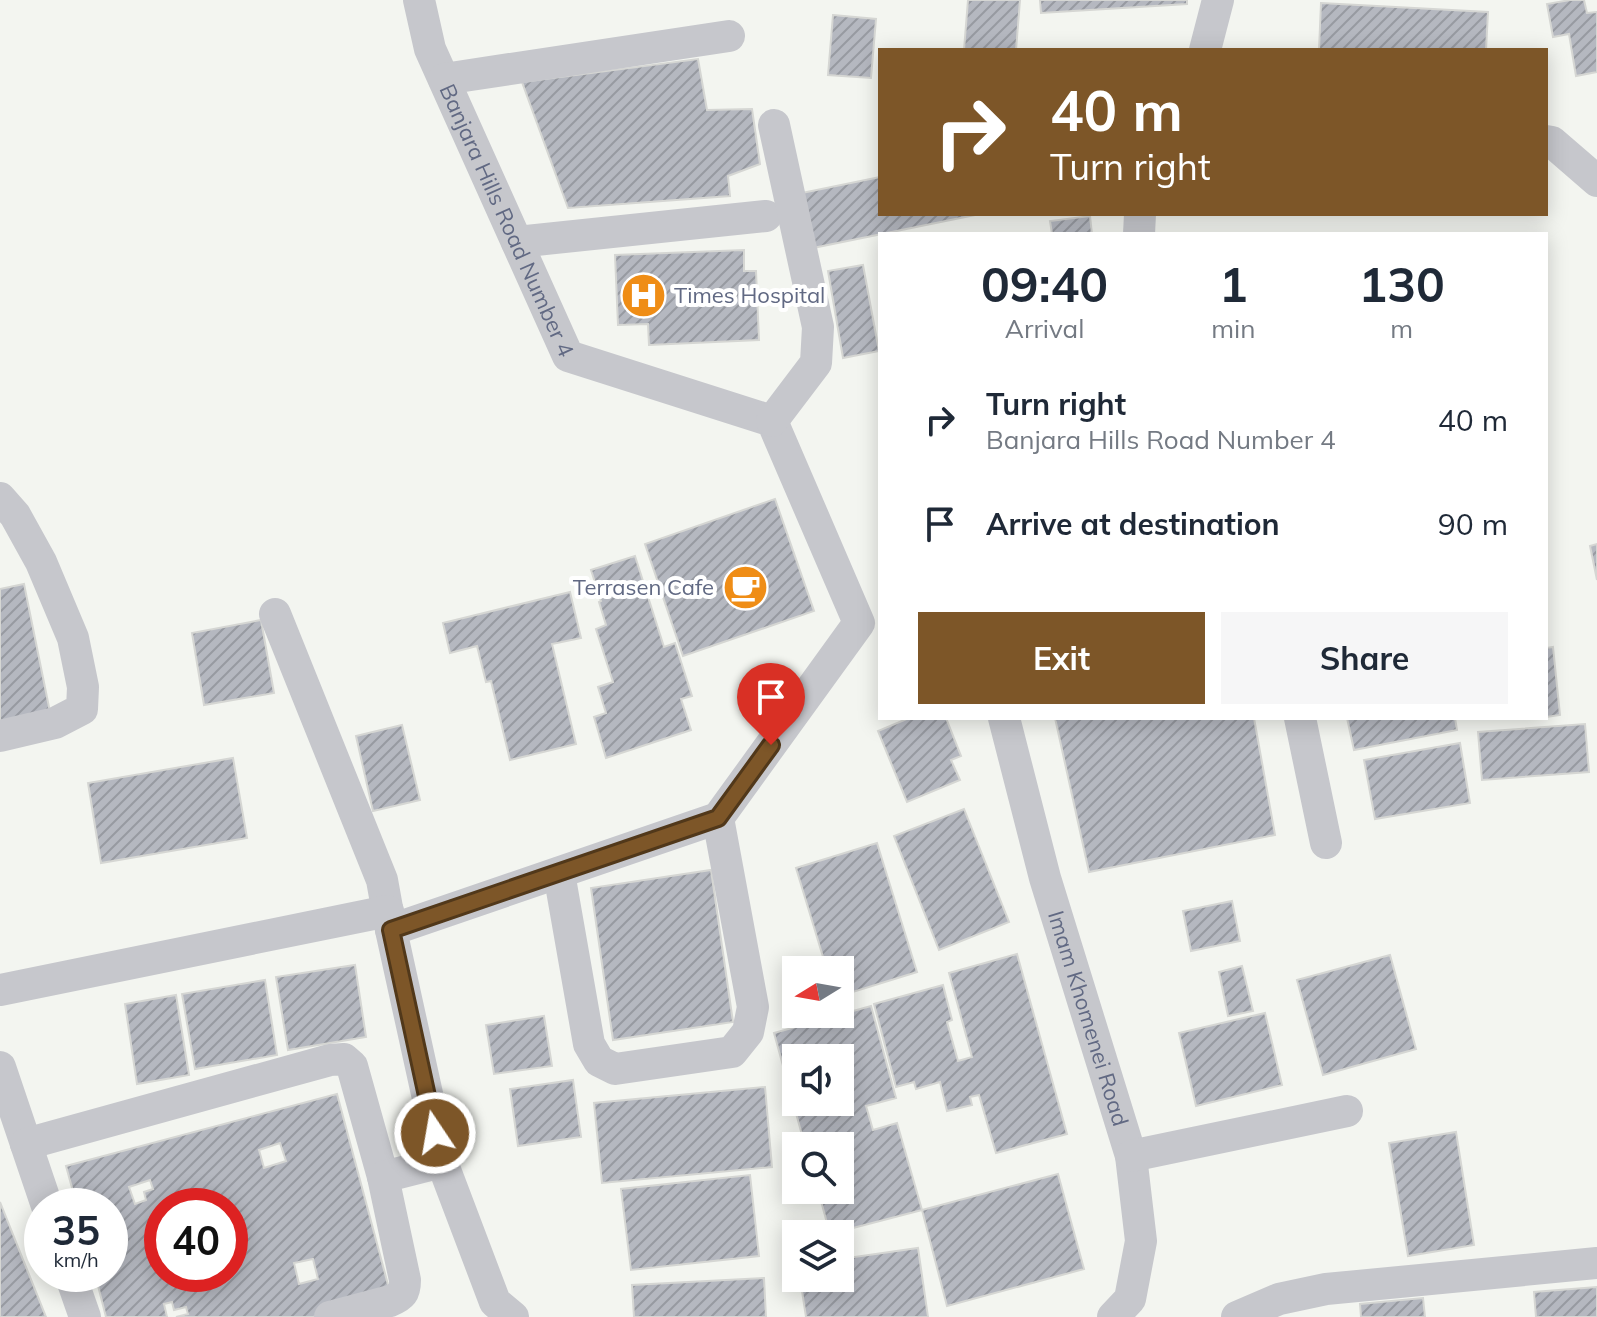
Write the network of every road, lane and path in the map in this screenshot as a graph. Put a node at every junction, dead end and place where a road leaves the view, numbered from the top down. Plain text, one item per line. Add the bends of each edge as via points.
1 (419, 0) edge
2 (1218, 0) edge
3 (729, 36) dead end
4 (1206, 48) edge
5 (444, 79) junction
6 (774, 125) dead end
7 (1548, 141) edge
8 (1597, 181) edge
9 (766, 216) dead end
10 (517, 242) junction
11 (772, 421) junction
12 (0, 498) edge
13 (275, 614) dead end
14 (1005, 720) edge
15 (1300, 720) edge
16 (0, 736) edge
17 (718, 818) junction
18 (1326, 843) dead end
19 (559, 873) junction
20 (390, 920) junction
21 (0, 990) edge
22 (0, 1067) edge
23 (1347, 1111) dead end
24 (26, 1144) junction
25 (1131, 1156) junction
26 (442, 1162) junction
27 (383, 1177) junction
28 (41, 1188) edge
29 (1597, 1263) edge
30 (76, 1292) edge
31 (85, 1317) edge
32 (330, 1317) edge
33 (513, 1317) edge
34 (1113, 1317) edge
35 (1237, 1317) edge

1 - 5 street, Banjara Hills Road Number 4 via 430,49
2 - 4 street
3 - 5 street
5 - 10 street, Banjara Hills Road Number 4
6 - 11 street via 818,327 816,363
7 - 8 street
9 - 10 street
10 - 11 street, Banjara Hills Road Number 4 via 568,356
11 - 17 street via 859,623
12 - 16 street via 15,515 46,575 73,638 83,687 82,709 55,723
13 - 20 street via 382,880
14 - 25 street, Imam Khomenei Road via 1045,878
15 - 18 street
17 - 19 street
17 - 19 street via 753,1007 748,1032 732,1052 615,1069 599,1061 589,1044
19 - 20 street
20 - 21 street
20 - 26 street
22 - 24 street
23 - 25 street
24 - 27 street via 344,1059 352,1066
24 - 28 street
25 - 34 street, Imam Khomenei Road via 1141,1241 1130,1299
26 - 27 street
26 - 33 street via 495,1302
27 - 32 street via 405,1291 390,1301
29 - 35 street via 1326,1289 1279,1299
30 - 31 street

